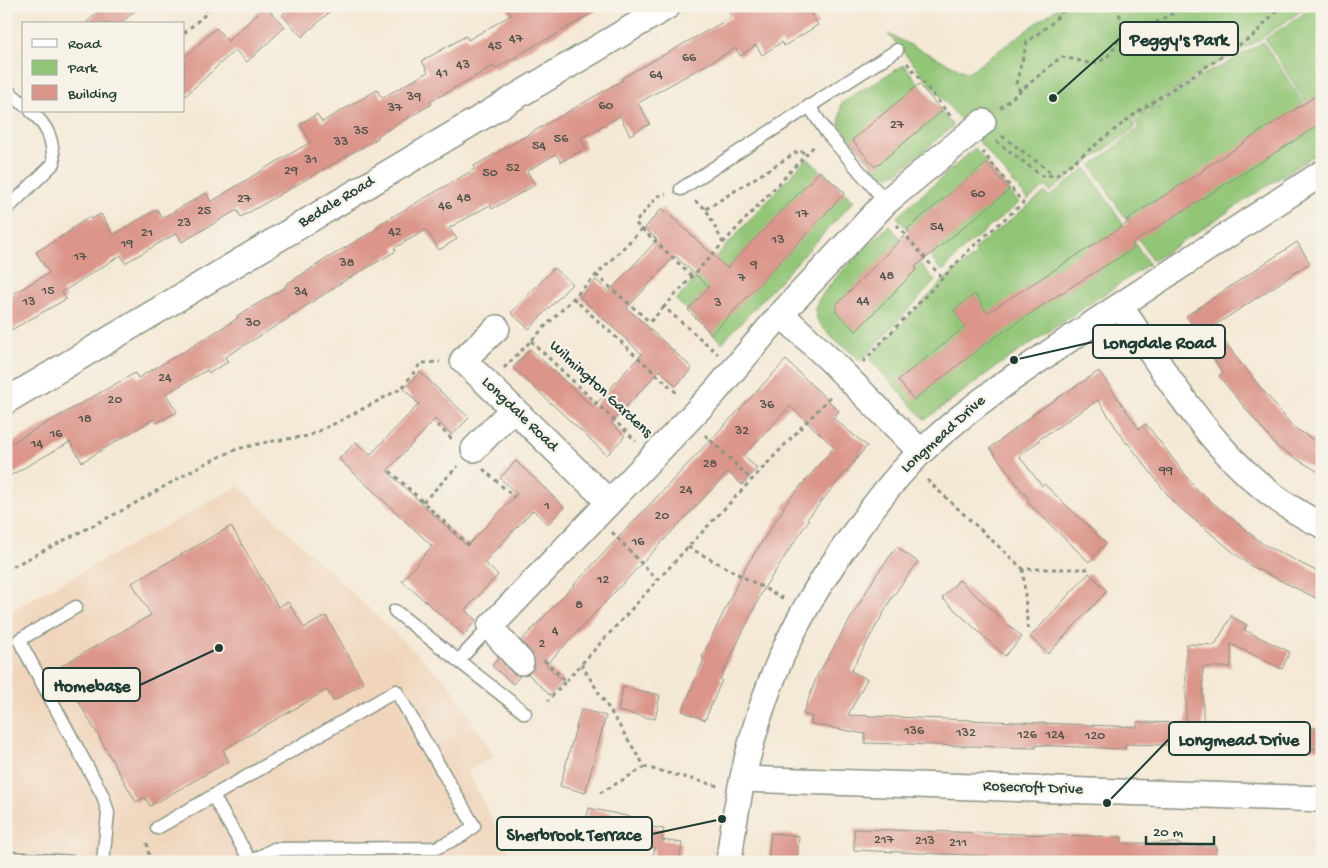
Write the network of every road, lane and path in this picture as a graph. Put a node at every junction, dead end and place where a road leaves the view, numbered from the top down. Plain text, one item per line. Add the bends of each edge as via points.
1 (206, 6) edge
2 (668, 6) edge
3 (1067, 6) edge
4 (1117, 6) edge
5 (1186, 6) edge
6 (1281, 6) edge
7 (1124, 30) junction
8 (185, 33) edge
9 (897, 50) joint
10 (6, 89) edge
11 (22, 103) edge
12 (809, 106) junction
13 (32, 112) edge
14 (827, 132) junction
15 (985, 136) junction
16 (806, 155) junction
17 (1322, 173) edge
18 (1052, 176) junction
19 (681, 189) junction
20 (884, 205) junction
21 (706, 209) junction
22 (6, 210) edge
23 (642, 229) junction
24 (724, 244) junction
25 (596, 274) junction
26 (692, 276) junction
27 (942, 278) junction
28 (573, 298) junction
29 (1120, 306) junction
30 (664, 307) junction
31 (781, 314) junction
32 (497, 328) dead end
33 (531, 341) junction
34 (463, 360) junction
35 (734, 368) junction
36 (848, 378) junction
37 (488, 384) junction
38 (6, 401) edge
39 (513, 409) junction
40 (692, 415) junction
41 (474, 449) joint
42 (653, 456) junction
43 (915, 458) junction
44 (390, 471) dead end
45 (752, 480) junction
46 (423, 502) junction
47 (602, 509) junction
48 (1322, 525) edge
49 (469, 545) dead end
50 (688, 547) junction
51 (1023, 569) junction
52 (1091, 569) dead end
53 (6, 570) edge
54 (658, 580) junction
55 (76, 607) dead end
56 (804, 610) junction
57 (395, 611) dead end
58 (490, 627) junction
59 (1028, 632) dead end
60 (458, 660) junction
61 (521, 662) dead end
62 (581, 664) junction
63 (566, 680) dead end
64 (525, 713) dead end
65 (645, 767) junction
66 (742, 785) junction
67 (600, 793) dead end
68 (213, 796) junction
69 (1322, 799) edge
70 (157, 828) dead end
71 (6, 858) edge
72 (72, 862) edge
73 (104, 862) edge
74 (251, 862) edge
75 (729, 862) edge

1 - 8 path via 206,13
2 - 38 street, Bedale Road
3 - 7 path via 1053,22 1027,42 1016,84 1020,92 1061,57 1090,63 1100,61 1110,55
4 - 7 path
5 - 7 path via 1155,23
6 - 18 path via 1254,35 1136,113 1071,166
9 - 12 lane
9 - 15 path
10 - 11 lane
12 - 14 lane
12 - 19 lane
13 - 22 lane via 41,120 52,141 54,163
14 - 16 path
14 - 20 lane
15 - 18 path via 1048,170
15 - 18 path via 1042,176
15 - 20 street
15 - 27 path via 988,156 1023,203
16 - 21 path via 800,150
16 - 24 path
17 - 29 street, Longmead Drive
19 - 21 path
19 - 23 path via 658,196 635,222
20 - 27 path
20 - 31 street
21 - 24 path
23 - 25 path
23 - 26 path
24 - 26 path
25 - 28 path
25 - 30 path via 650,322
26 - 30 path
27 - 36 path
28 - 33 path
28 - 40 path
29 - 43 street, Longmead Drive via 973,406
29 - 48 street via 1214,440 1255,480
30 - 35 path
31 - 35 street
31 - 36 street
32 - 34 street
33 - 37 path
33 - 42 path, Wilmington Gardens
34 - 37 street, Longdale Road
34 - 53 path via 421,363 402,388 340,421 308,436 237,449
35 - 40 street
36 - 43 street
36 - 45 path
37 - 39 street, Longdale Road
39 - 41 street
39 - 47 street, Longdale Road
40 - 42 street
40 - 45 path
41 - 46 path
42 - 47 street
43 - 51 path
43 - 56 street, Longmead Drive via 866,517
44 - 46 path
45 - 50 path
46 - 49 path
47 - 54 path
47 - 58 street
50 - 54 path
50 - 56 path
51 - 52 path
51 - 59 path
54 - 62 path
55 - 73 lane via 19,640 103,796 108,813
56 - 66 street, Longmead Drive via 774,672
57 - 60 lane
58 - 60 lane
58 - 61 street
60 - 64 lane
62 - 63 path
62 - 65 path
65 - 66 path
65 - 67 path
66 - 69 street, Rosecroft Drive
66 - 75 street, Longmead Drive
68 - 70 lane
68 - 74 lane
68 - 74 lane via 396,691 474,826 436,848 274,849
71 - 72 lane

